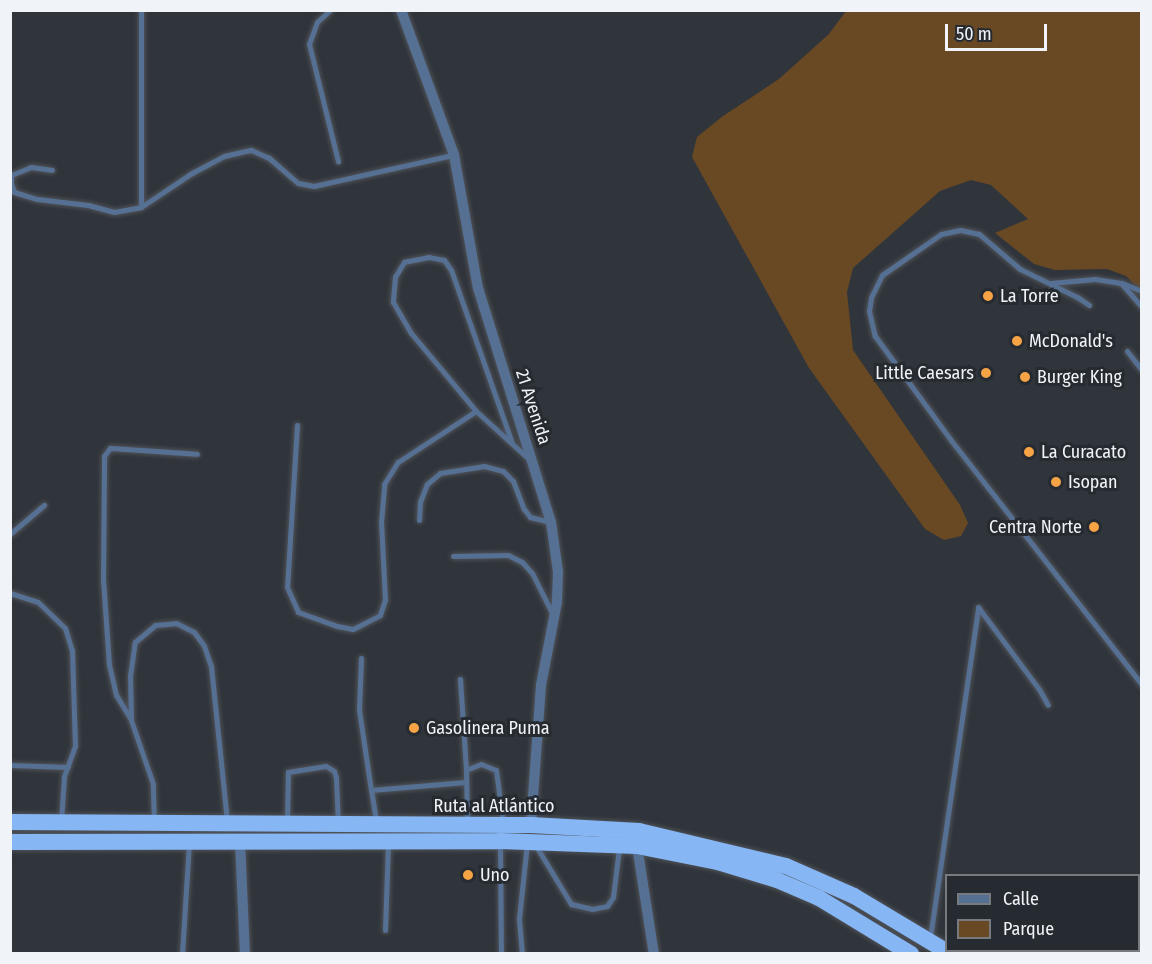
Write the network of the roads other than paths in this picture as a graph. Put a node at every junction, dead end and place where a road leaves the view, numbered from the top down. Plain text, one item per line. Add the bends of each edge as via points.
1 (141, 10) edge
2 (330, 10) edge
3 (400, 10) edge
4 (454, 155) junction
5 (338, 160) dead end
6 (52, 170) dead end
7 (141, 207) junction
8 (1050, 283) junction
9 (1121, 283) junction
10 (1142, 291) edge
11 (1089, 305) dead end
12 (1142, 306) edge
13 (1127, 351) dead end
14 (1142, 370) edge
15 (476, 411) junction
16 (297, 424) dead end
17 (512, 443) junction
18 (197, 454) dead end
19 (533, 463) junction
20 (44, 505) dead end
21 (419, 520) dead end
22 (551, 522) junction
23 (10, 534) edge
24 (453, 556) dead end
25 (10, 593) edge
26 (554, 616) junction
27 (361, 658) dead end
28 (460, 679) dead end
29 (1142, 686) edge
30 (1048, 705) dead end
31 (130, 720) junction
32 (10, 765) edge
33 (68, 767) junction
34 (466, 770) junction
35 (466, 782) junction
36 (371, 790) junction
37 (10, 822) edge
38 (61, 822) junction
39 (154, 823) junction
40 (228, 824) junction
41 (339, 824) junction
42 (287, 825) junction
43 (377, 825) junction
44 (467, 825) junction
45 (531, 825) junction
46 (502, 833) junction
47 (240, 841) junction
48 (10, 842) edge
49 (189, 842) junction
50 (388, 842) junction
51 (530, 842) junction
52 (619, 844) junction
53 (637, 846) junction
54 (819, 898) junction
55 (386, 930) dead end
56 (927, 947) edge
57 (182, 954) edge
58 (245, 954) edge
59 (501, 954) edge
60 (522, 954) edge
61 (654, 954) edge
62 (911, 954) edge
63 (951, 954) edge

1 - 7 lane
2 - 5 lane via 317,22 309,44
3 - 4 street, 21 Avenida
4 - 7 lane via 314,186 298,183 269,158 251,150 224,156
4 - 19 street, 21 Avenida via 478,288
6 - 7 lane via 31,167 12,175 14,192 114,212
8 - 9 lane via 1095,279
8 - 11 lane
8 - 29 lane via 1020,269 980,234 950,231 882,275 871,298 871,324 950,439
9 - 10 lane
9 - 12 lane
13 - 14 lane
15 - 16 lane via 398,462 384,484 381,522 385,600 380,615 353,629 298,612 286,587
15 - 17 lane
15 - 17 lane via 411,333 393,302 395,277 404,262 429,257 444,260 451,270
17 - 19 lane
18 - 31 lane via 110,448 104,456 109,665 116,695
19 - 22 street, 21 Avenida
20 - 23 lane
21 - 22 lane via 427,484 440,473 484,466 503,471 513,481 530,517
22 - 26 street, 21 Avenida via 558,572
24 - 26 lane via 508,555 522,562
25 - 33 lane via 38,602 65,628 72,651 75,746
26 - 45 street, 21 Avenida via 541,685
27 - 36 lane via 359,710
28 - 34 lane
30 - 56 lane via 978,607
31 - 39 lane via 153,784
31 - 40 lane via 135,642 155,625 176,623 194,632 211,666
32 - 33 lane
33 - 38 lane via 62,786
34 - 35 lane
34 - 46 lane via 481,764 496,770
35 - 36 lane
35 - 44 lane
36 - 43 lane
37 - 38 highway, Ruta al Atlántico
38 - 39 highway, Ruta al Atlántico
39 - 40 highway, Ruta al Atlántico
40 - 42 highway, Ruta al Atlántico
41 - 42 highway, Ruta al Atlántico
41 - 42 lane via 336,778 326,766 288,772
41 - 43 highway, Ruta al Atlántico
43 - 44 highway, Ruta al Atlántico
44 - 46 highway, Ruta al Atlántico
45 - 46 highway, Ruta al Atlántico
45 - 56 highway, Ruta al Atlántico via 639,831 786,866 854,896
46 - 50 highway, Ruta al Atlántico
46 - 51 highway, Ruta al Atlántico
46 - 59 lane
47 - 49 highway, Ruta al Atlántico
47 - 50 highway, Ruta al Atlántico
47 - 58 street
48 - 49 highway, Ruta al Atlántico
49 - 57 lane
50 - 55 lane
51 - 52 highway, Ruta al Atlántico
51 - 52 lane via 571,904 592,909 607,906 613,897
51 - 60 lane via 519,918
52 - 53 highway, Ruta al Atlántico
53 - 54 highway, Ruta al Atlántico via 718,862
53 - 61 street
54 - 56 highway
54 - 62 highway, Ruta al Atlántico
56 - 63 highway, Ruta al Atlántico

